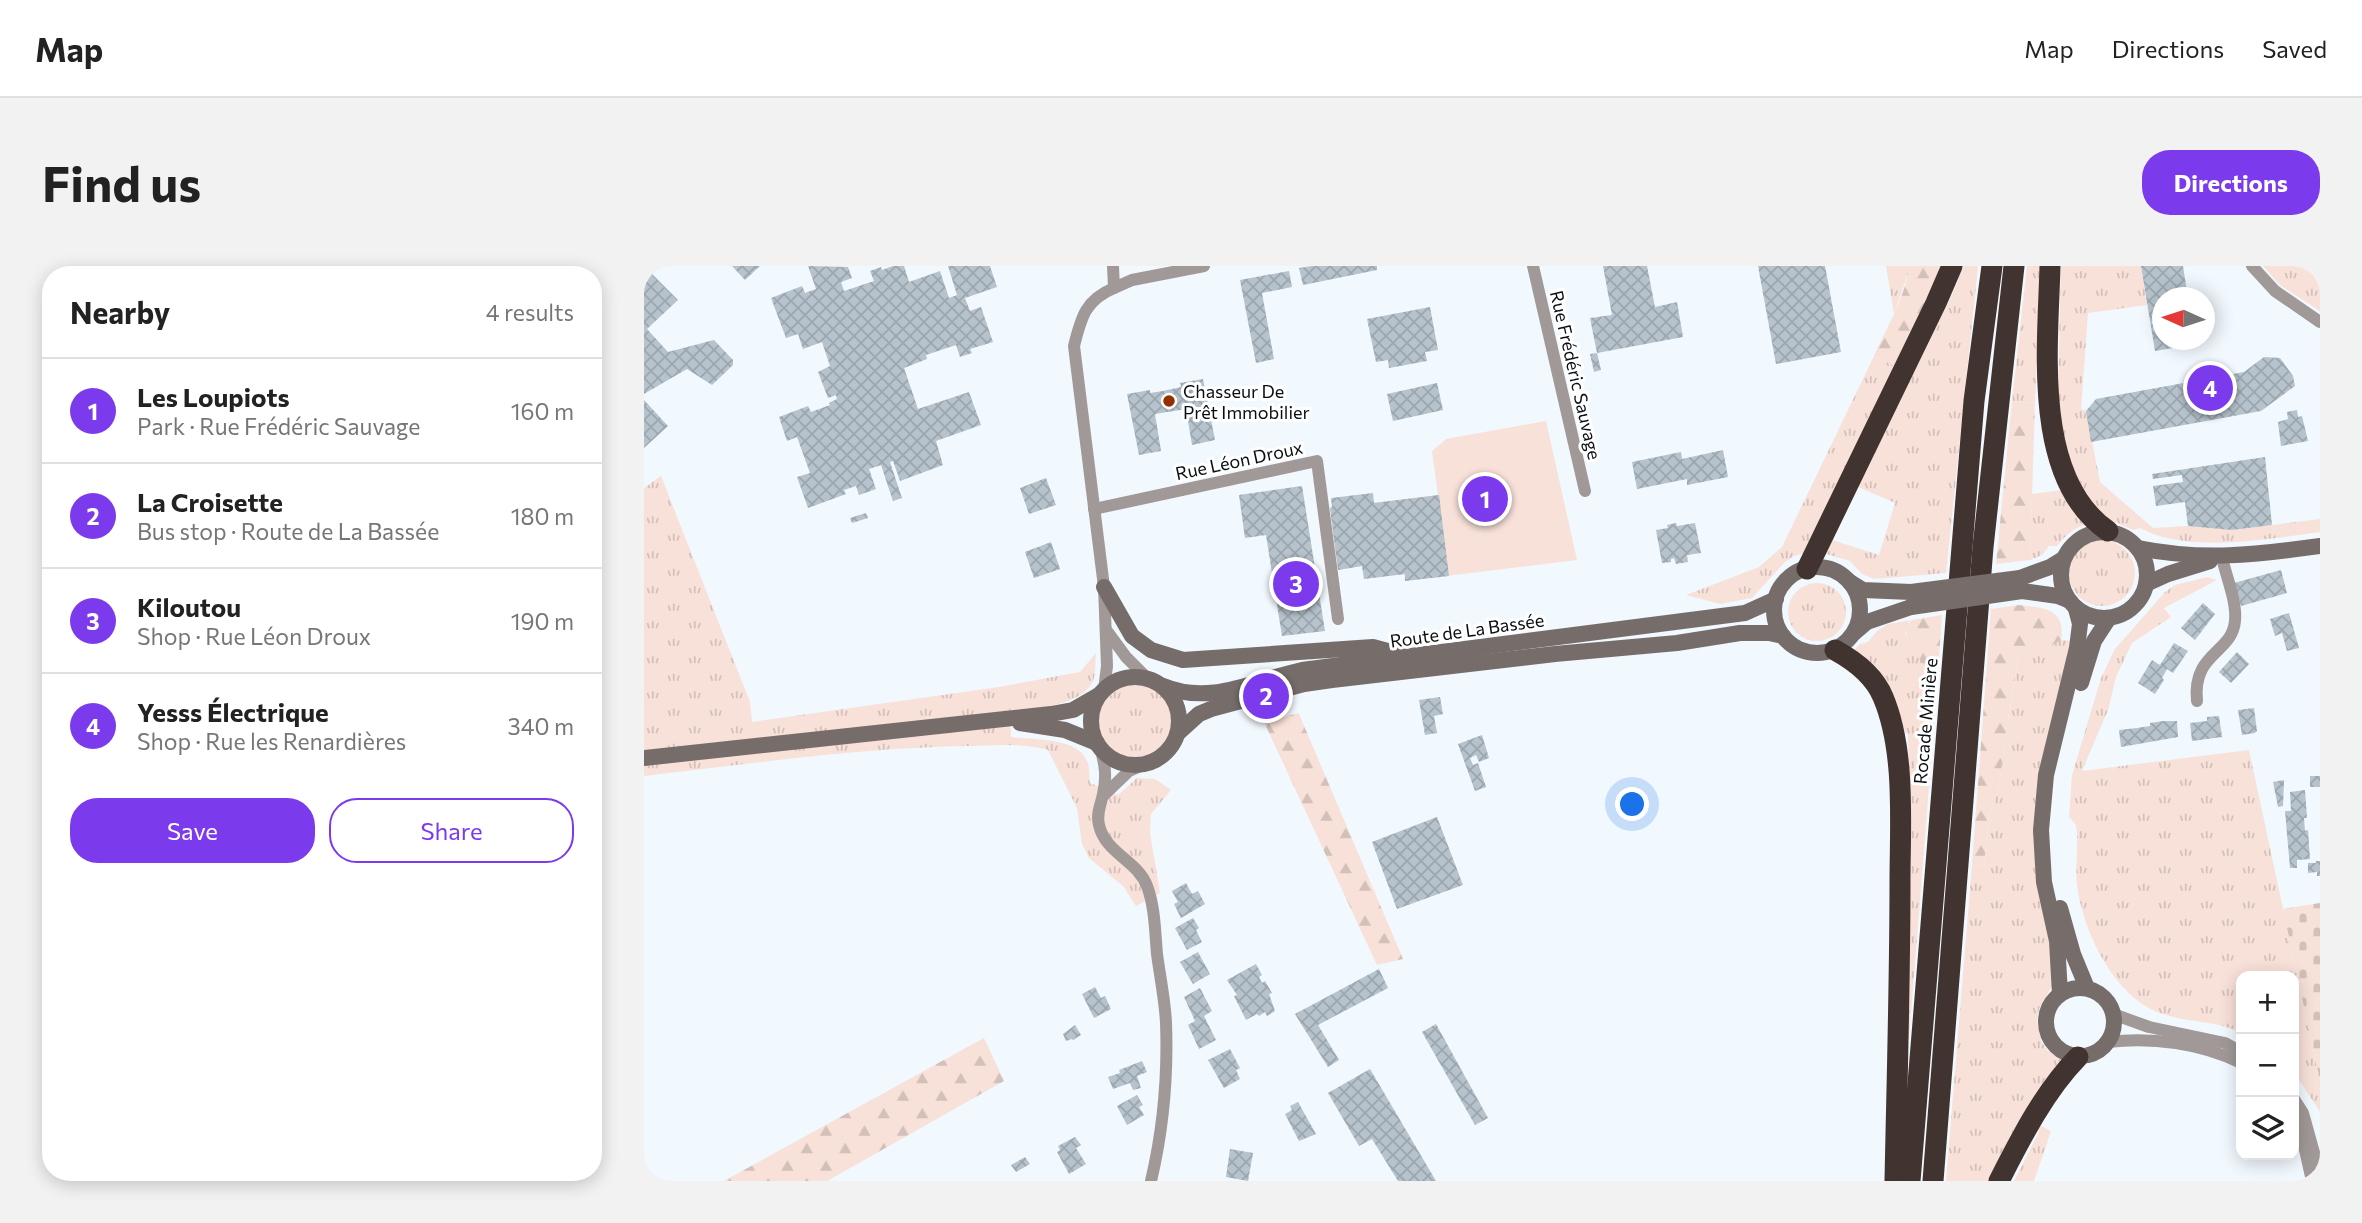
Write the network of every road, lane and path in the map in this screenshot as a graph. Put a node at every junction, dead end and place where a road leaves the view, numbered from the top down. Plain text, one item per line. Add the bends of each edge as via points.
1 (1112, 266) edge
2 (1204, 266) edge
3 (1533, 266) edge
4 (1952, 266) edge
5 (1992, 266) edge
6 (2014, 266) edge
7 (2050, 266) edge
8 (2252, 266) edge
9 (1114, 288) junction
10 (2320, 322) edge
11 (1585, 491) dead end
12 (1094, 509) junction
13 (2108, 531) junction
14 (2320, 546) edge
15 (2138, 548) junction
16 (2221, 557) junction
17 (2063, 559) junction
18 (1807, 569) junction
19 (1850, 582) junction
20 (2021, 584) junction
21 (2146, 584) junction
22 (1104, 587) junction
23 (1776, 599) junction
24 (1911, 599) junction
25 (2072, 605) junction
26 (2109, 618) junction
27 (1338, 619) dead end
28 (1107, 631) junction
29 (1854, 633) junction
30 (1783, 636) junction
31 (1835, 650) junction
32 (1408, 657) junction
33 (1147, 678) junction
34 (1163, 686) junction
35 (1101, 693) junction
36 (2197, 701) dead end
37 (1001, 720) junction
38 (1178, 733) junction
39 (1099, 745) junction
40 (644, 758) edge
41 (1145, 764) junction
42 (1103, 796) junction
43 (2087, 988) junction
44 (2060, 994) junction
45 (2113, 1014) junction
46 (2108, 1042) junction
47 (2236, 1049) edge
48 (2078, 1057) junction
49 (2236, 1060) edge
50 (2299, 1107) edge
51 (2299, 1129) edge
52 (2320, 1174) edge
53 (1151, 1181) edge
54 (1895, 1181) edge
55 (1910, 1181) edge
56 (1933, 1181) edge
57 (1999, 1181) edge
58 (2312, 1181) edge

1 - 9 street
2 - 9 street
3 - 11 street, Rue Frédéric Sauvage
4 - 18 highway
5 - 55 highway, Rocade Minière via 1974,401
6 - 56 highway via 1982,561
7 - 13 highway via 2049,398 2057,451 2077,500 2094,522
8 - 10 street via 2276,291
9 - 12 street via 1099,295 1081,315 1074,346
12 - 22 street
12 - 27 street, Rue Léon Droux via 1317,461
13 - 15 main road via 2128,538
13 - 17 main road via 2078,539
14 - 16 main road
15 - 16 main road
15 - 21 main road via 2147,571
16 - 21 main road
16 - 36 street via 2235,620 2230,635 2202,667
17 - 20 main road
17 - 25 main road via 2061,580
18 - 19 main road via 1830,570
18 - 23 main road via 1784,583
19 - 24 main road via 1863,590
19 - 29 main road via 1860,611
20 - 24 main road, bridge
20 - 25 main road
21 - 26 main road via 2133,607
22 - 28 street
22 - 32 main road via 1132,636 1151,650 1183,660 1373,647
23 - 30 main road via 1776,618
23 - 32 main road, Route de La Bassée via 1745,614
24 - 29 main road via 1867,621
25 - 26 main road via 2097,618
25 - 44 main road via 2080,624 2077,648 2046,775 2041,830
26 - 43 main road via 2094,640 2086,664 2057,774 2052,821 2053,874 2073,954
28 - 33 street
28 - 35 street via 1107,676
29 - 31 main road
30 - 31 main road via 1807,652
30 - 38 main road, Route de La Bassée via 1740,634 1304,684 1211,709
31 - 54 highway via 1855,662 1877,685 1891,721 1899,773
32 - 34 main road, Route de La Bassée via 1303,670 1202,694
33 - 34 main road
33 - 35 main road via 1124,678
34 - 38 main road via 1178,707
35 - 37 main road via 1073,710
35 - 39 main road via 1092,714
37 - 39 main road via 1065,730
37 - 40 main road
38 - 41 main road via 1166,753
39 - 41 main road via 1120,762
39 - 42 street via 1106,775
41 - 42 street via 1129,771
42 - 53 street via 1097,814 1099,827 1107,844 1143,877 1152,904 1166,1021 1166,1089
43 - 44 main road
43 - 45 main road via 2103,997
44 - 48 main road via 2049,1007 2047,1032 2057,1049
45 - 46 main road
45 - 47 street
46 - 48 main road via 2093,1054
46 - 49 street via 2192,1046
48 - 57 highway via 2044,1099
50 - 52 street
51 - 58 street

